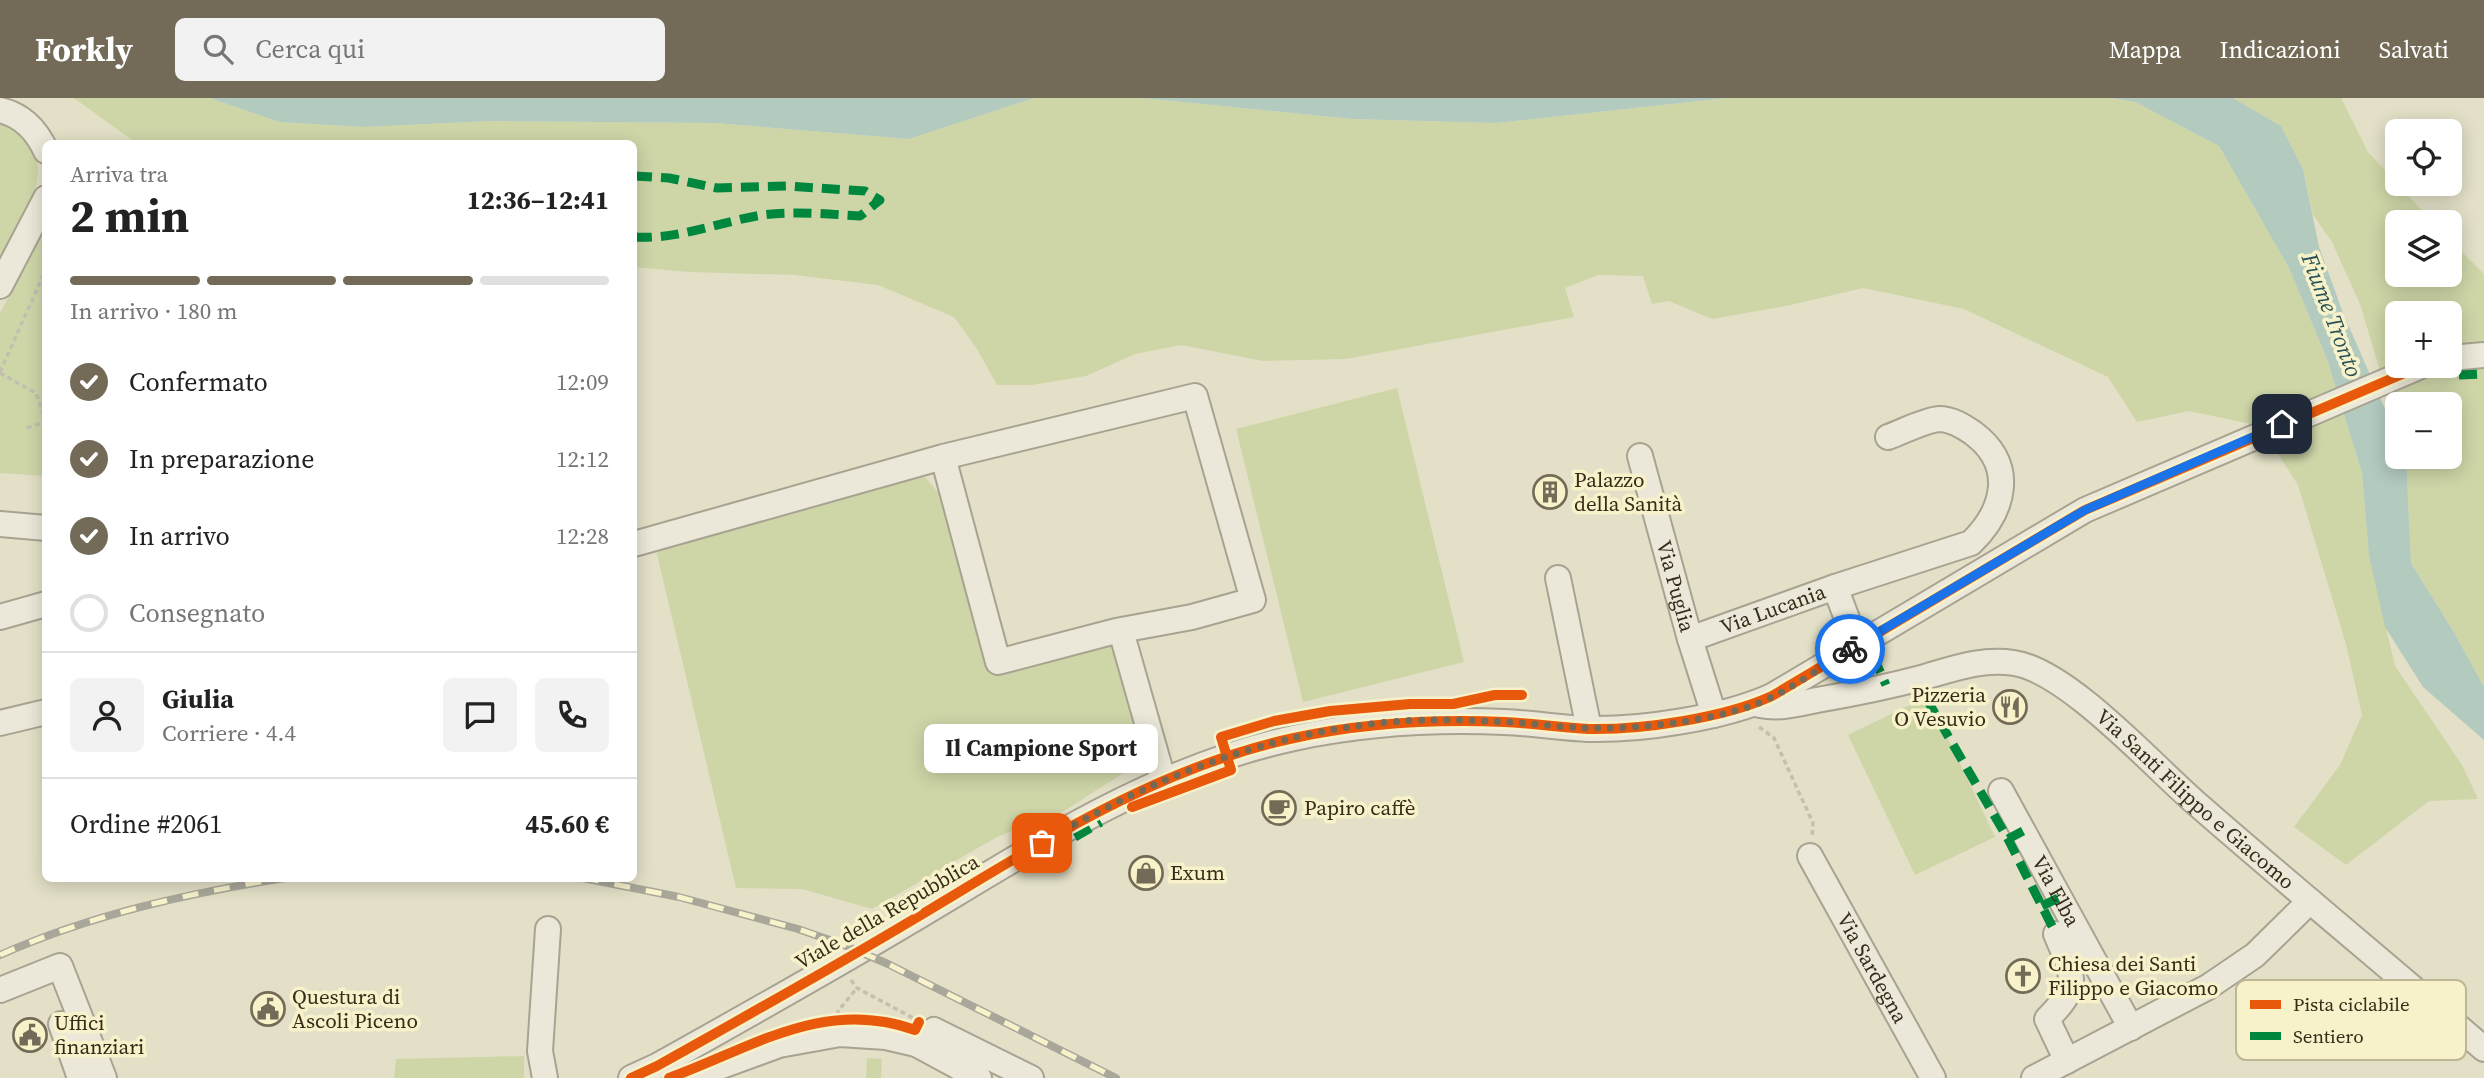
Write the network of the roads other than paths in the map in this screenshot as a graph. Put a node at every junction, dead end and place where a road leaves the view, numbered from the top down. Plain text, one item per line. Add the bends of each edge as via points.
1 (0, 110) edge
2 (42, 142) edge
3 (42, 206) edge
4 (0, 286) edge
5 (2393, 378) edge
6 (1888, 437) dead end
7 (1640, 456) dead end
8 (943, 457) junction
9 (0, 524) edge
10 (42, 528) edge
11 (637, 543) edge
12 (1558, 578) dead end
13 (1835, 587) junction
14 (42, 605) edge
15 (0, 617) edge
16 (1121, 631) junction
17 (1690, 639) junction
18 (1849, 649) junction
19 (1865, 691) junction
20 (42, 713) edge
21 (1756, 714) junction
22 (1713, 715) junction
23 (0, 723) edge
24 (1589, 729) junction
25 (1163, 779) junction
26 (2001, 791) dead end
27 (1810, 856) road end
28 (2310, 901) junction
29 (548, 929) dead end
30 (2056, 934) dead end
31 (2403, 980) edge
32 (0, 990) edge
33 (61, 1024) dead end
34 (2131, 1028) junction
35 (913, 1031) junction
36 (2466, 1034) edge
37 (2484, 1049) edge
38 (2067, 1061) junction
39 (80, 1078) edge
40 (104, 1078) edge
41 (545, 1078) edge
42 (631, 1078) edge
43 (689, 1078) edge
44 (979, 1078) edge
45 (1031, 1078) edge
46 (1933, 1078) edge
47 (2034, 1078) edge

1 - 2 street via 24,121
3 - 4 street
5 - 18 street, Viale della Repubblica via 2068,519
6 - 13 street via 1938,419 1971,431 1986,443 1996,461 2002,482 1997,509 1971,543
7 - 17 street, Via Puglia
8 - 11 street
8 - 16 street via 998,662
8 - 16 street via 1195,396 1253,600
9 - 10 street
12 - 24 street
13 - 17 street, Via Lucania
13 - 18 street, Via Lucania
14 - 15 street
16 - 25 street
17 - 22 street, Via Puglia
18 - 19 street via 1844,673
18 - 21 street, Viale della Repubblica via 1772,696
19 - 21 street, Via Santi Filippo e Giacomo
19 - 28 street, Via Santi Filippo e Giacomo via 1965,664 2015,663 2040,671 2070,690
20 - 23 street
21 - 22 street, Viale della Repubblica
22 - 24 street, Viale della Repubblica
24 - 25 street, Viale della Repubblica via 1403,721 1289,739
25 - 42 street, Viale della Repubblica via 1093,813 870,945
26 - 34 street, Via Elba
27 - 46 street, Via Sardegna
28 - 31 street, Via Santi Filippo e Giacomo
28 - 34 street via 2255,955 2208,987
29 - 41 street via 540,1051
30 - 38 street via 2073,981 2064,1003 2047,1019
32 - 40 street via 61,966
33 - 39 street
34 - 38 street
35 - 43 street via 886,1037 840,1034 779,1045
35 - 44 street
35 - 45 street via 934,1030
36 - 37 street, Via Santi Filippo e Giacomo
38 - 47 street

